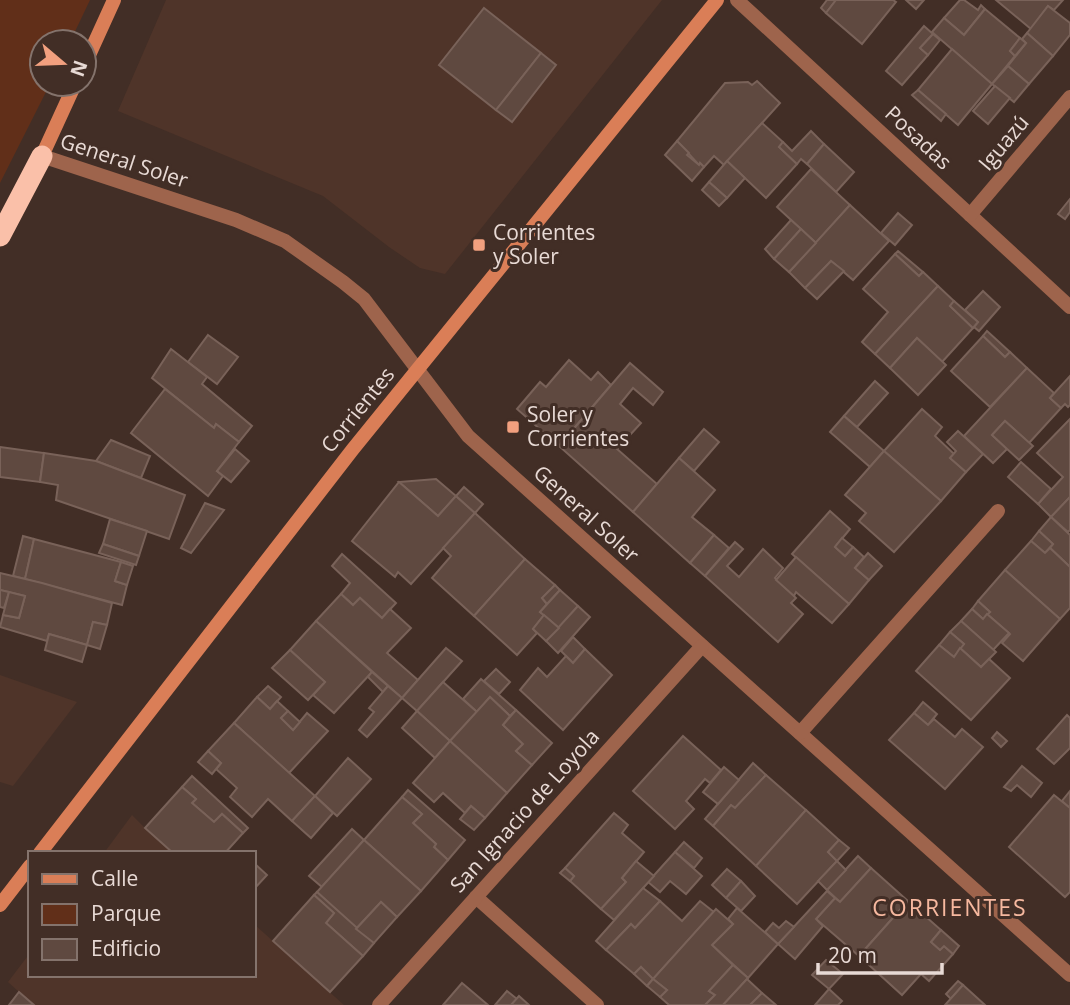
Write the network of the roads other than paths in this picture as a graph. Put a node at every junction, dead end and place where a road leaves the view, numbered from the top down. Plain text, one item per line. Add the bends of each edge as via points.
1 (114, 0) edge
2 (718, 0) edge
3 (737, 0) edge
4 (98, 35) edge
5 (1070, 97) edge
6 (69, 98) edge
7 (42, 156) junction
8 (970, 215) junction
9 (0, 236) edge
10 (1070, 307) edge
11 (417, 370) junction
12 (998, 511) dead end
13 (702, 646) junction
14 (800, 733) junction
15 (42, 851) edge
16 (28, 869) edge
17 (476, 897) junction
18 (0, 905) edge
19 (1070, 975) edge
20 (379, 1005) edge
21 (597, 1005) edge

1 - 4 street
2 - 11 street, Corrientes
3 - 8 street, Posadas
5 - 8 street, Iguazú
6 - 7 street
7 - 9 highway
7 - 11 street, General Soler via 236,220 285,241 363,299
8 - 10 street, Posadas
11 - 13 street, General Soler via 468,436
11 - 15 street, Corrientes
12 - 14 street
13 - 14 street, General Soler
13 - 17 street, San Ignacio de Loyola
14 - 19 street, General Soler
16 - 18 street
17 - 20 street, San Ignacio de Loyola
17 - 21 street

